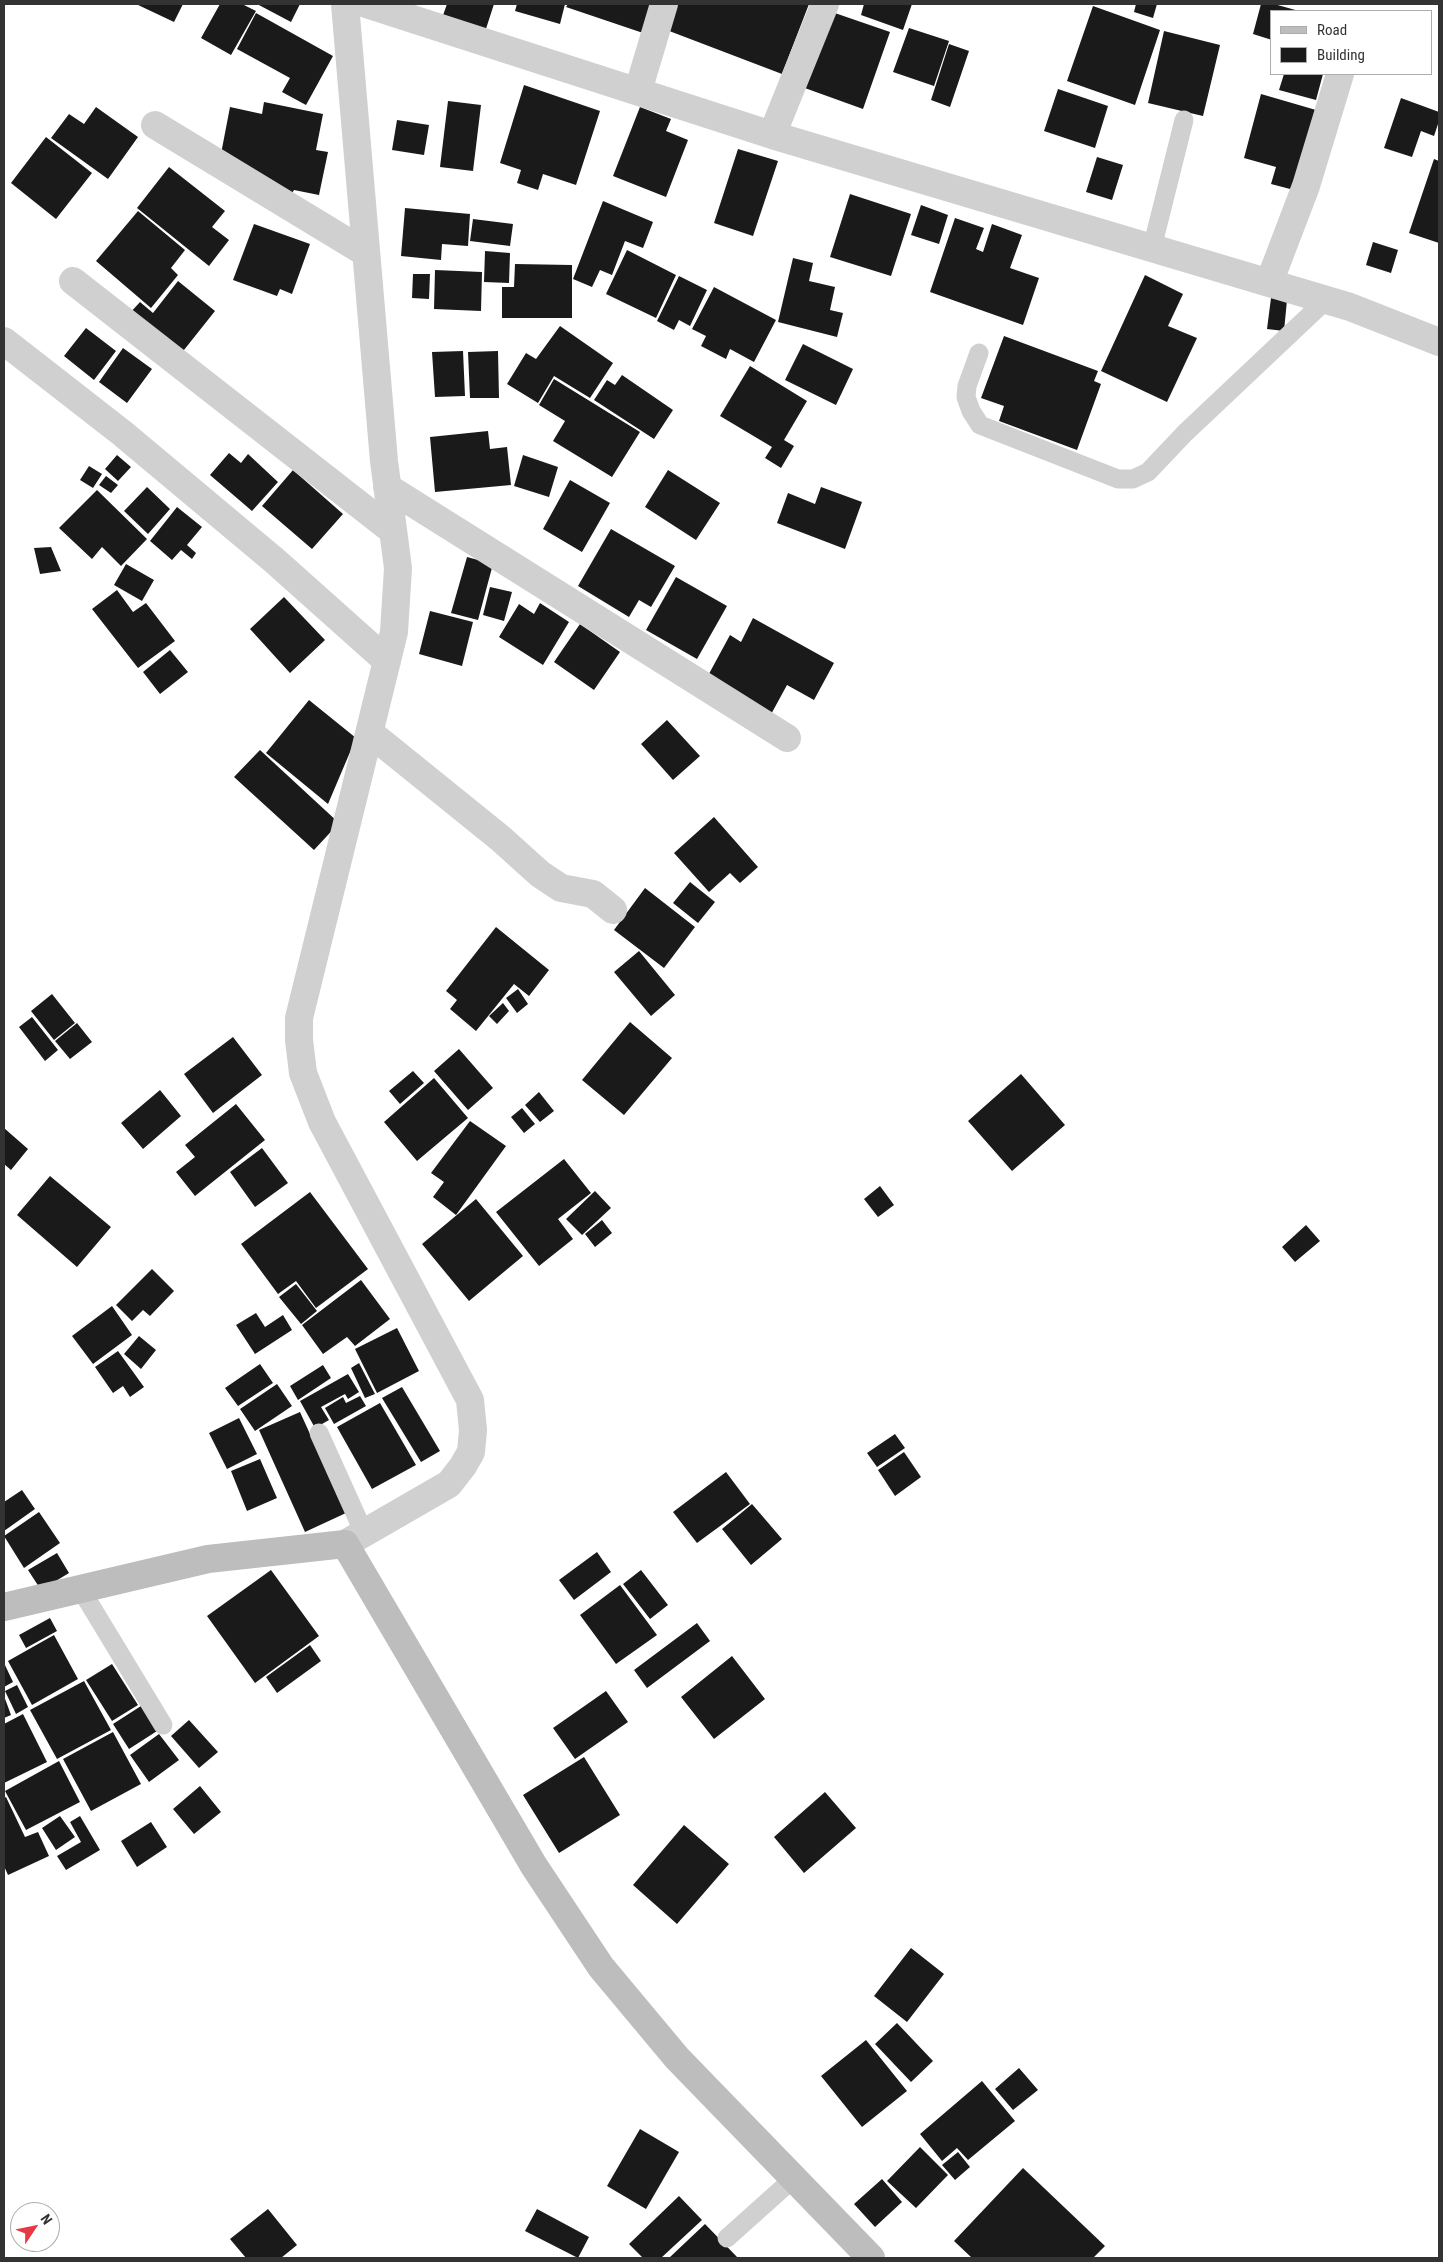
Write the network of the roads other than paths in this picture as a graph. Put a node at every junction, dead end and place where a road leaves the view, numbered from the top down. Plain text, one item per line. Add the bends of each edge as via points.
1 (346, 4) edge
2 (366, 4) edge
3 (664, 4) edge
4 (825, 4) edge
5 (1340, 75) edge
6 (638, 91) junction
7 (1184, 120) dead end
8 (155, 125) dead end
9 (772, 135) junction
10 (1152, 248) junction
11 (366, 253) junction
12 (73, 281) dead end
13 (1269, 283) junction
14 (1326, 300) junction
15 (4, 341) edge
16 (1439, 342) edge
17 (979, 353) dead end
18 (387, 487) junction
19 (393, 531) junction
20 (387, 661) junction
21 (370, 733) junction
22 (787, 738) dead end
23 (613, 910) dead end
24 (319, 1433) dead end
25 (354, 1538) junction
26 (80, 1588) junction
27 (4, 1607) edge
28 (164, 1725) dead end
29 (794, 2178) junction
30 (728, 2238) dead end
31 (871, 2258) edge

1 - 11 street
2 - 6 street
3 - 6 street
4 - 9 street
5 - 13 street via 1306,186
6 - 9 street
7 - 10 lane
8 - 11 street
9 - 10 street
10 - 13 street
11 - 18 street
12 - 19 street
13 - 14 street
14 - 16 street
14 - 17 lane via 1148,472 1133,479 1118,479 980,425 966,397 966,386
15 - 20 street via 122,433 275,561
18 - 19 street
18 - 22 street
19 - 20 street via 398,568 394,632
20 - 21 street
21 - 23 street via 540,874 561,888 593,894
21 - 25 street via 299,1018 303,1073 322,1122 470,1400 473,1430 471,1452 449,1484
24 - 25 lane
25 - 26 street via 208,1559
25 - 29 street via 534,1866 601,1967 677,2058
26 - 27 street
26 - 28 lane
29 - 30 lane
29 - 31 street

